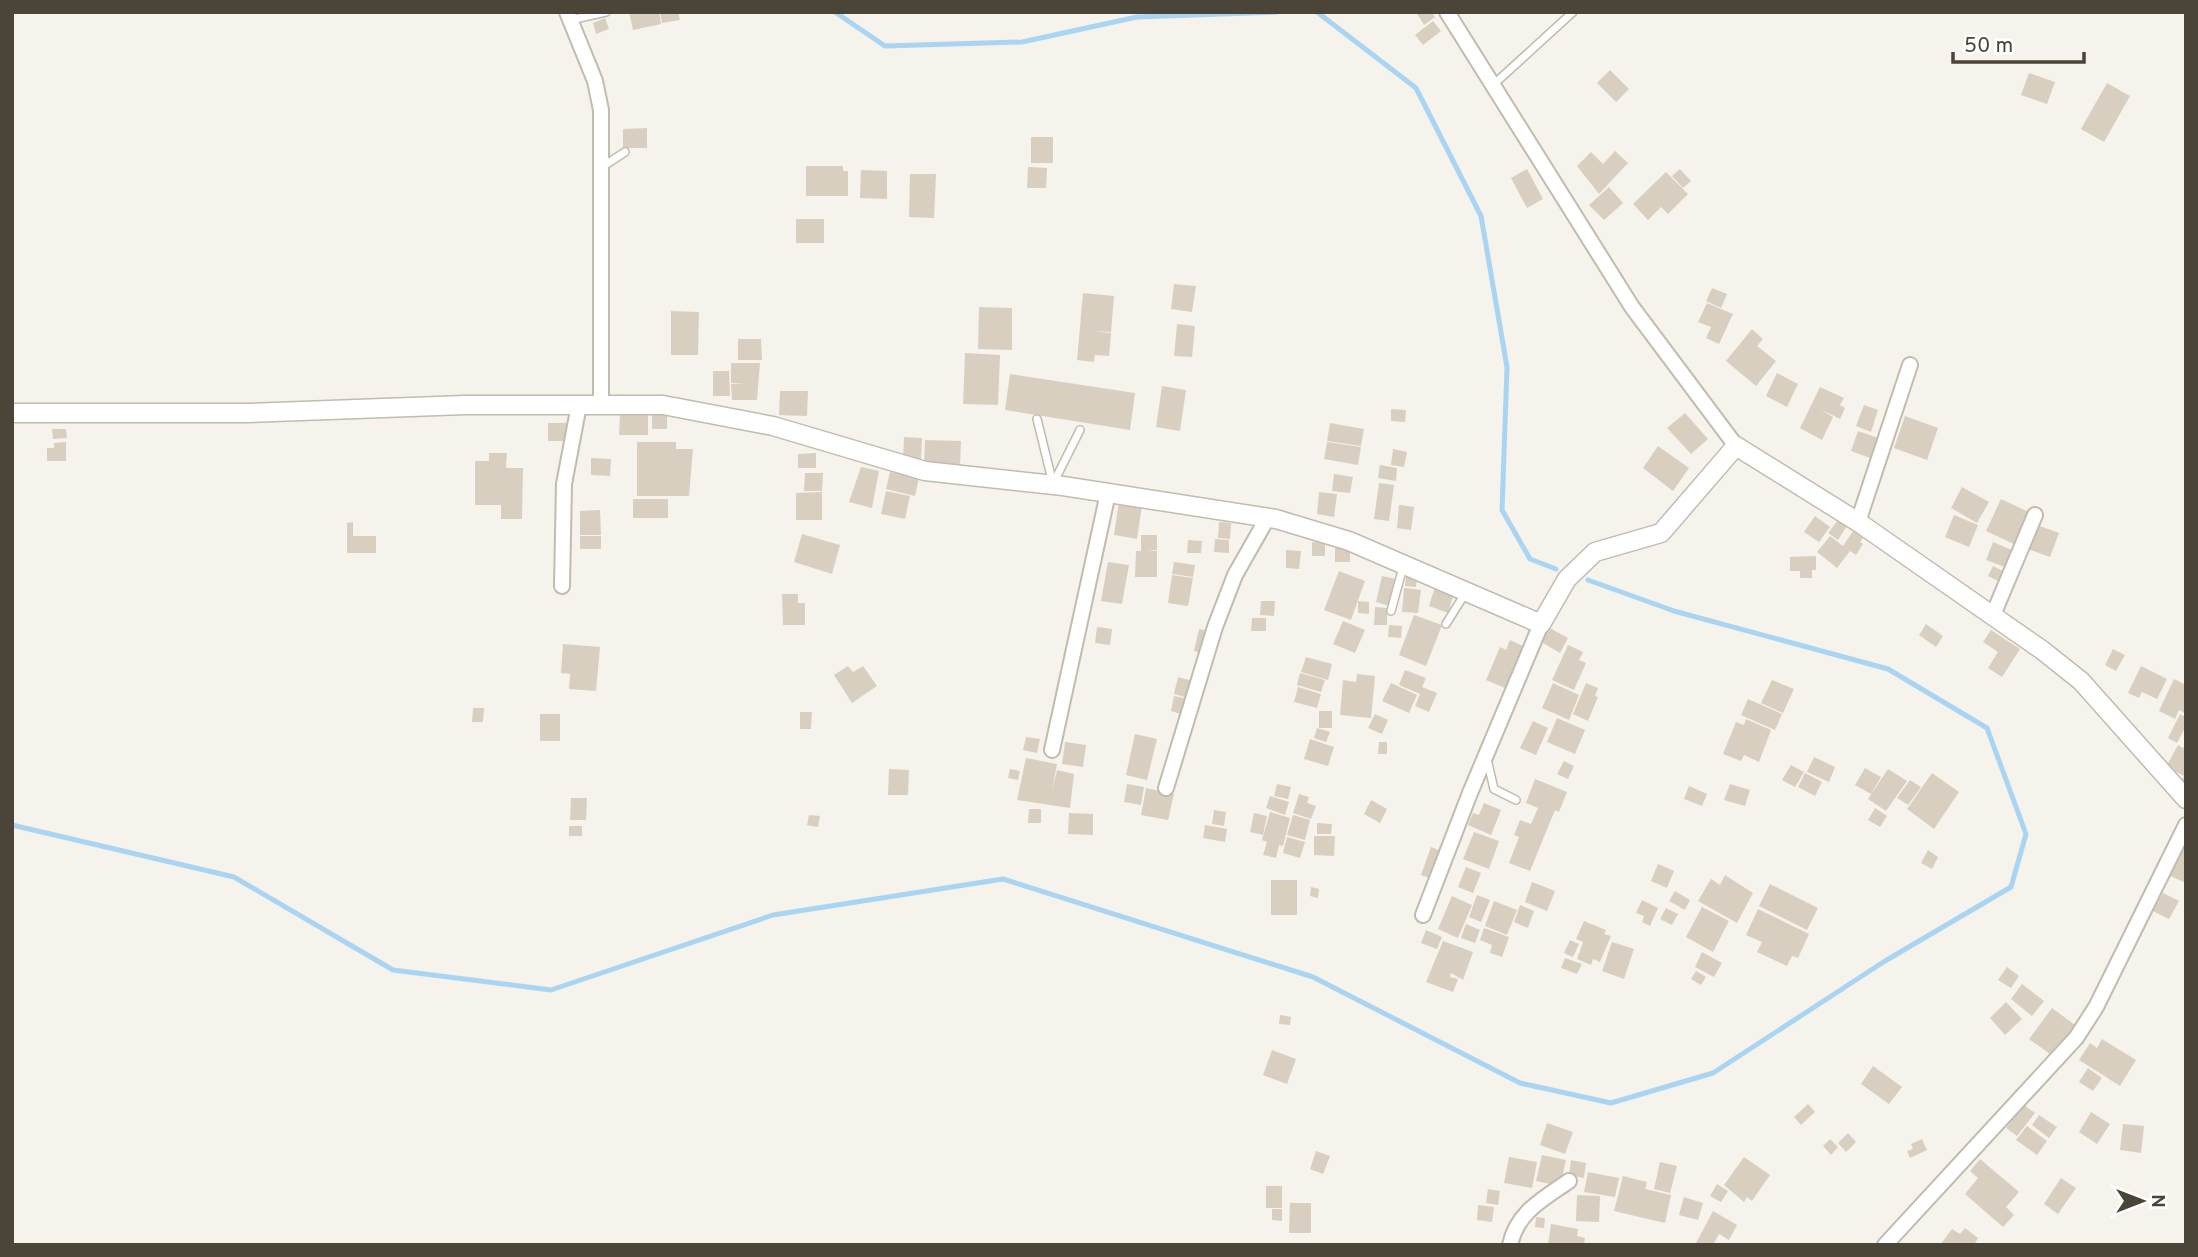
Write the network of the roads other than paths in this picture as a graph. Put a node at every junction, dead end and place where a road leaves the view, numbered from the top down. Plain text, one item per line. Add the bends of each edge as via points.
1 (606, 12) edge
2 (1447, 12) edge
3 (1573, 12) edge
4 (568, 16) edge
5 (1493, 85) junction
6 (625, 152) dead end
7 (601, 167) junction
8 (1910, 365) dead end
9 (579, 405) junction
10 (601, 405) junction
11 (12, 413) edge
12 (1037, 419) dead end
13 (1080, 430) dead end
14 (1736, 446) junction
15 (1053, 484) junction
16 (1108, 493) junction
17 (2035, 515) dead end
18 (1268, 517) junction
19 (1858, 522) junction
20 (1404, 563) junction
21 (562, 586) dead end
22 (1467, 591) junction
23 (1391, 611) dead end
24 (1993, 615) junction
25 (1545, 616) junction
26 (1446, 624) dead end
27 (1052, 750) dead end
28 (1486, 753) junction
29 (1166, 788) dead end
30 (2186, 799) edge
31 (1516, 800) dead end
32 (2186, 825) edge
33 (2182, 842) edge
34 (1423, 915) dead end
35 (1569, 1181) dead end
36 (1510, 1245) edge
37 (1885, 1245) edge

1 - 4 lane
2 - 5 street
3 - 5 lane
4 - 7 street via 597,91
5 - 14 street via 1632,307
6 - 7 lane
7 - 10 street
8 - 19 street
9 - 10 street
9 - 11 street
9 - 21 street via 564,484
10 - 15 street via 663,405 773,426 925,471
12 - 15 lane
13 - 15 lane
14 - 19 street
14 - 25 street via 1661,533 1595,552 1567,579
15 - 16 street
16 - 18 street
16 - 27 street
17 - 24 street
18 - 20 street
18 - 29 street via 1235,575 1215,627
19 - 24 street
20 - 22 street
20 - 23 lane
22 - 25 street
22 - 26 lane
24 - 30 street via 2081,681
25 - 28 street
28 - 31 lane via 1494,789
28 - 34 street
32 - 33 street
33 - 37 street via 2077,1038
35 - 36 street via 1525,1212 1514,1227

